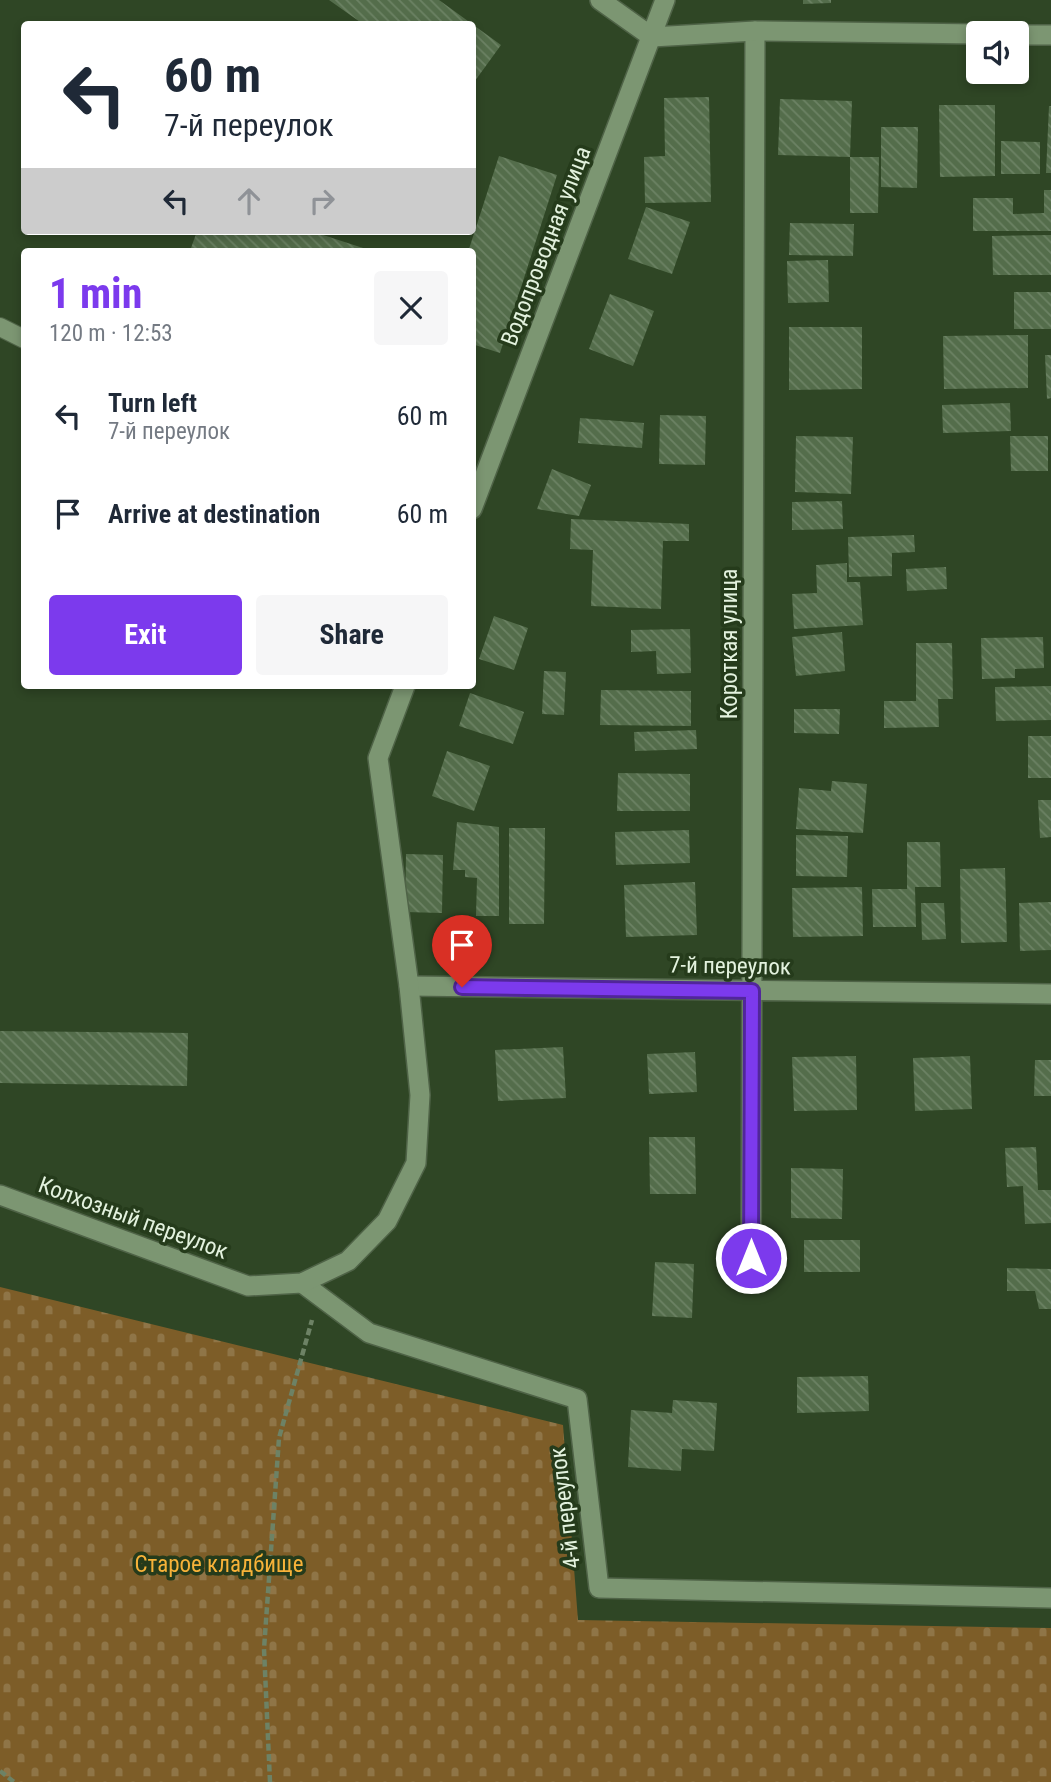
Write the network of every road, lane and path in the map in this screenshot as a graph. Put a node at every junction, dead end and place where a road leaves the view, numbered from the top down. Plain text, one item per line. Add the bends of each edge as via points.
1 (600, 0) edge
2 (665, 0) edge
3 (755, 30) junction
4 (966, 34) edge
5 (1029, 35) edge
6 (1051, 35) edge
7 (652, 37) junction
8 (0, 327) edge
9 (21, 338) edge
10 (476, 499) edge
11 (404, 689) edge
12 (409, 986) junction
13 (752, 991) junction
14 (1051, 994) edge
15 (0, 1195) edge
16 (751, 1258) dead end
17 (302, 1283) junction
18 (319, 1296) junction
19 (1051, 1598) edge
20 (0, 1771) edge
21 (14, 1782) edge
22 (270, 1782) edge

1 - 7 street
2 - 7 street, Водопроводная улица
3 - 4 street
3 - 7 street
3 - 13 street, Короткая улица
5 - 6 street
7 - 10 street, Водопроводная улица
8 - 9 lane
11 - 12 street via 378,758
12 - 13 street, 7-й переулок
12 - 17 street via 420,1095 416,1163 387,1221 348,1261
13 - 14 street, 7-й переулок
13 - 16 street, Короткая улица
15 - 17 street, Колхозный переулок via 248,1286
17 - 18 street, 4-й переулок
18 - 19 street, 4-й переулок via 369,1333 577,1399 599,1588
18 - 22 path via 279,1438 264,1648
20 - 21 path

